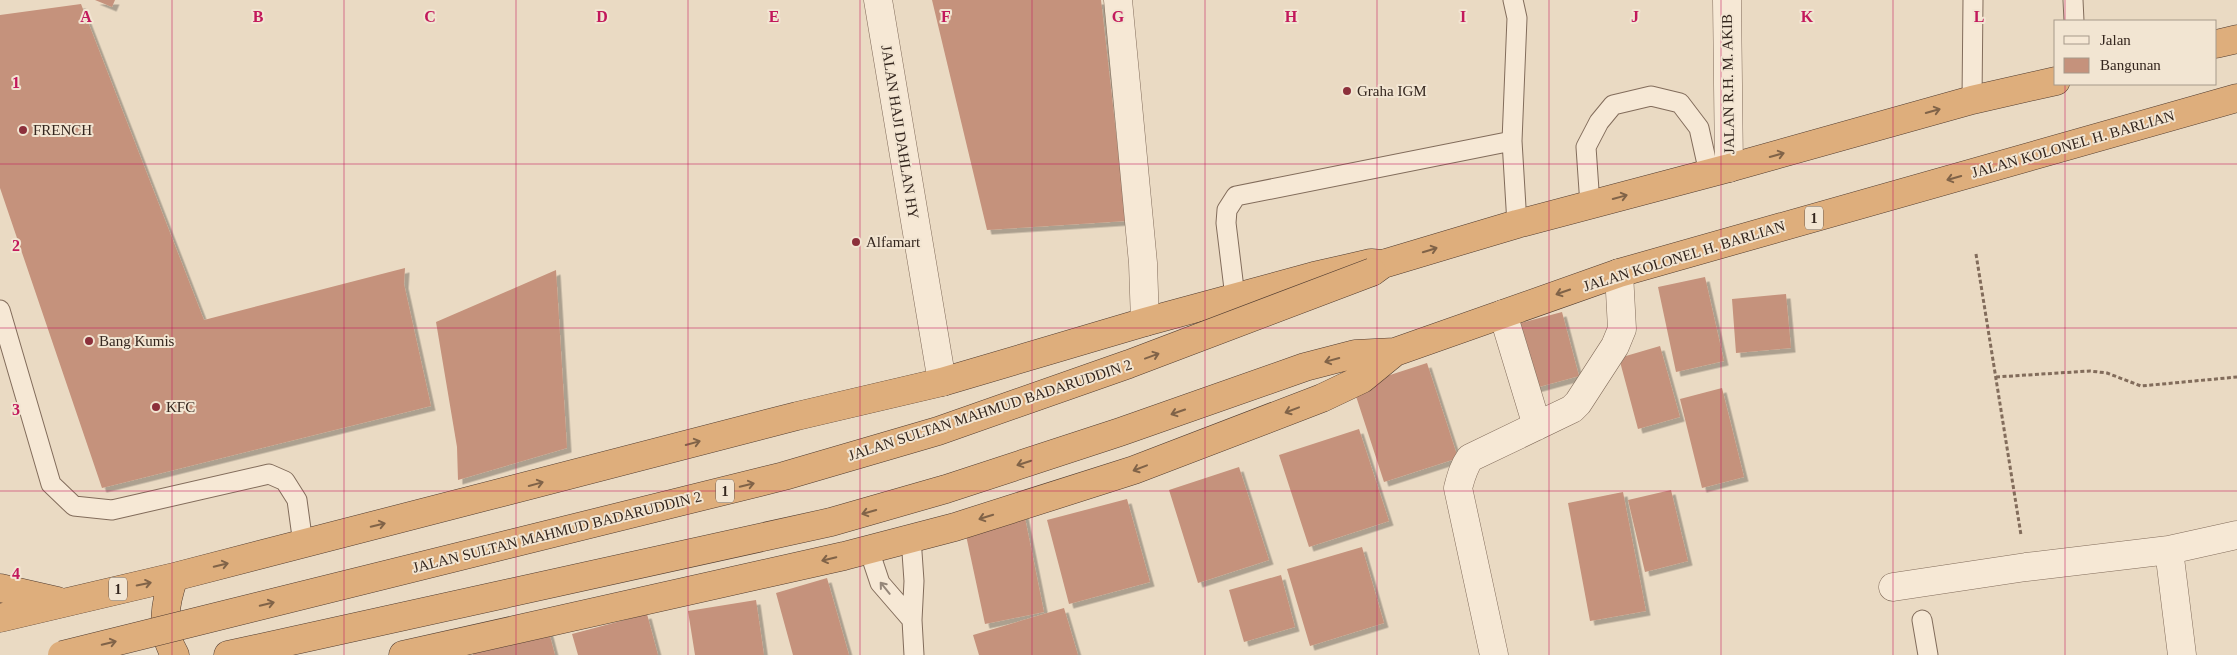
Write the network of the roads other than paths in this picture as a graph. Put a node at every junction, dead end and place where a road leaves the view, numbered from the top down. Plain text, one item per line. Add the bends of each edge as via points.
1 (878, 0) edge
2 (1118, 0) edge
3 (1513, 0) edge
4 (1727, 0) edge
5 (1972, 0) edge
6 (2073, 0) edge
7 (2074, 20) edge
8 (2237, 39) edge
9 (2217, 44) edge
10 (2054, 81) edge
11 (2237, 98) edge
12 (1972, 100) junction
13 (1512, 140) junction
14 (1719, 171) junction
15 (1590, 205) junction
16 (1516, 224) junction
17 (1378, 268) junction
18 (1619, 272) junction
19 (1235, 297) junction
20 (0, 310) edge
21 (1503, 314) junction
22 (1145, 322) junction
23 (3, 332) edge
24 (1388, 352) junction
25 (942, 382) junction
26 (1537, 426) junction
27 (2237, 535) edge
28 (911, 538) junction
29 (303, 544) junction
30 (869, 550) junction
31 (2169, 550) junction
32 (174, 577) junction
33 (1893, 587) dead end
34 (0, 588) edge
35 (62, 602) junction
36 (0, 618) edge
37 (912, 620) junction
38 (1922, 620) dead end
39 (62, 655) edge
40 (176, 655) edge
41 (228, 655) edge
42 (403, 655) edge
43 (914, 655) edge
44 (1494, 655) edge
45 (1928, 655) edge
46 (2182, 655) edge

1 - 25 street, JALAN HAJI DAHLAN HY
2 - 22 street via 1143,263
3 - 13 lane via 1517,18
4 - 14 street, JALAN R.H. M. AKIB
5 - 12 lane
6 - 7 lane
8 - 9 highway
10 - 12 highway, 1
11 -> 18 highway, JALAN KOLONEL H. BARLIAN / 1
14 -> 12 highway, 1
13 - 16 lane
13 - 19 lane via 1236,196 1227,210 1226,224
15 -> 14 highway, 1
14 - 15 lane via 1698,128 1680,103 1651,96 1613,104 1586,147
15 - 16 highway, 1
17 -> 16 highway, 1
17 - 19 highway, 1 via 1371,263
39 -> 17 highway, JALAN SULTAN MAHMUD BADARUDDIN 2 / 1, bridge via 784,476 938,431 1102,374
18 -> 21 highway, JALAN KOLONEL H. BARLIAN / 1
18 - 26 street via 1622,329 1615,346 1578,403
19 - 22 highway, 1
20 - 23 lane
21 - 24 highway, JALAN KOLONEL H. BARLIAN / 1
21 - 26 street
22 - 25 highway, 1
23 - 29 lane via 50,484 74,506 112,510 269,474 284,481 297,500
24 -> 28 highway, 1 via 1362,379 1322,398 1134,470
24 -> 41 highway, 1 via 1355,354 1305,367 964,483 831,522
29 -> 25 highway, 1 via 797,416
26 - 44 street via 1470,458 1464,466 1458,488
27 - 31 street
28 - 30 highway, 1
28 - 37 lane
32 -> 29 highway, 1
37 -> 30 lane via 880,583
30 -> 42 highway, 1
31 - 33 street
31 - 46 street
35 -> 32 highway, 1
32 - 40 highway via 166,601 165,623
34 - 35 highway
35 - 36 highway, 1
37 - 43 lane
38 - 45 lane

